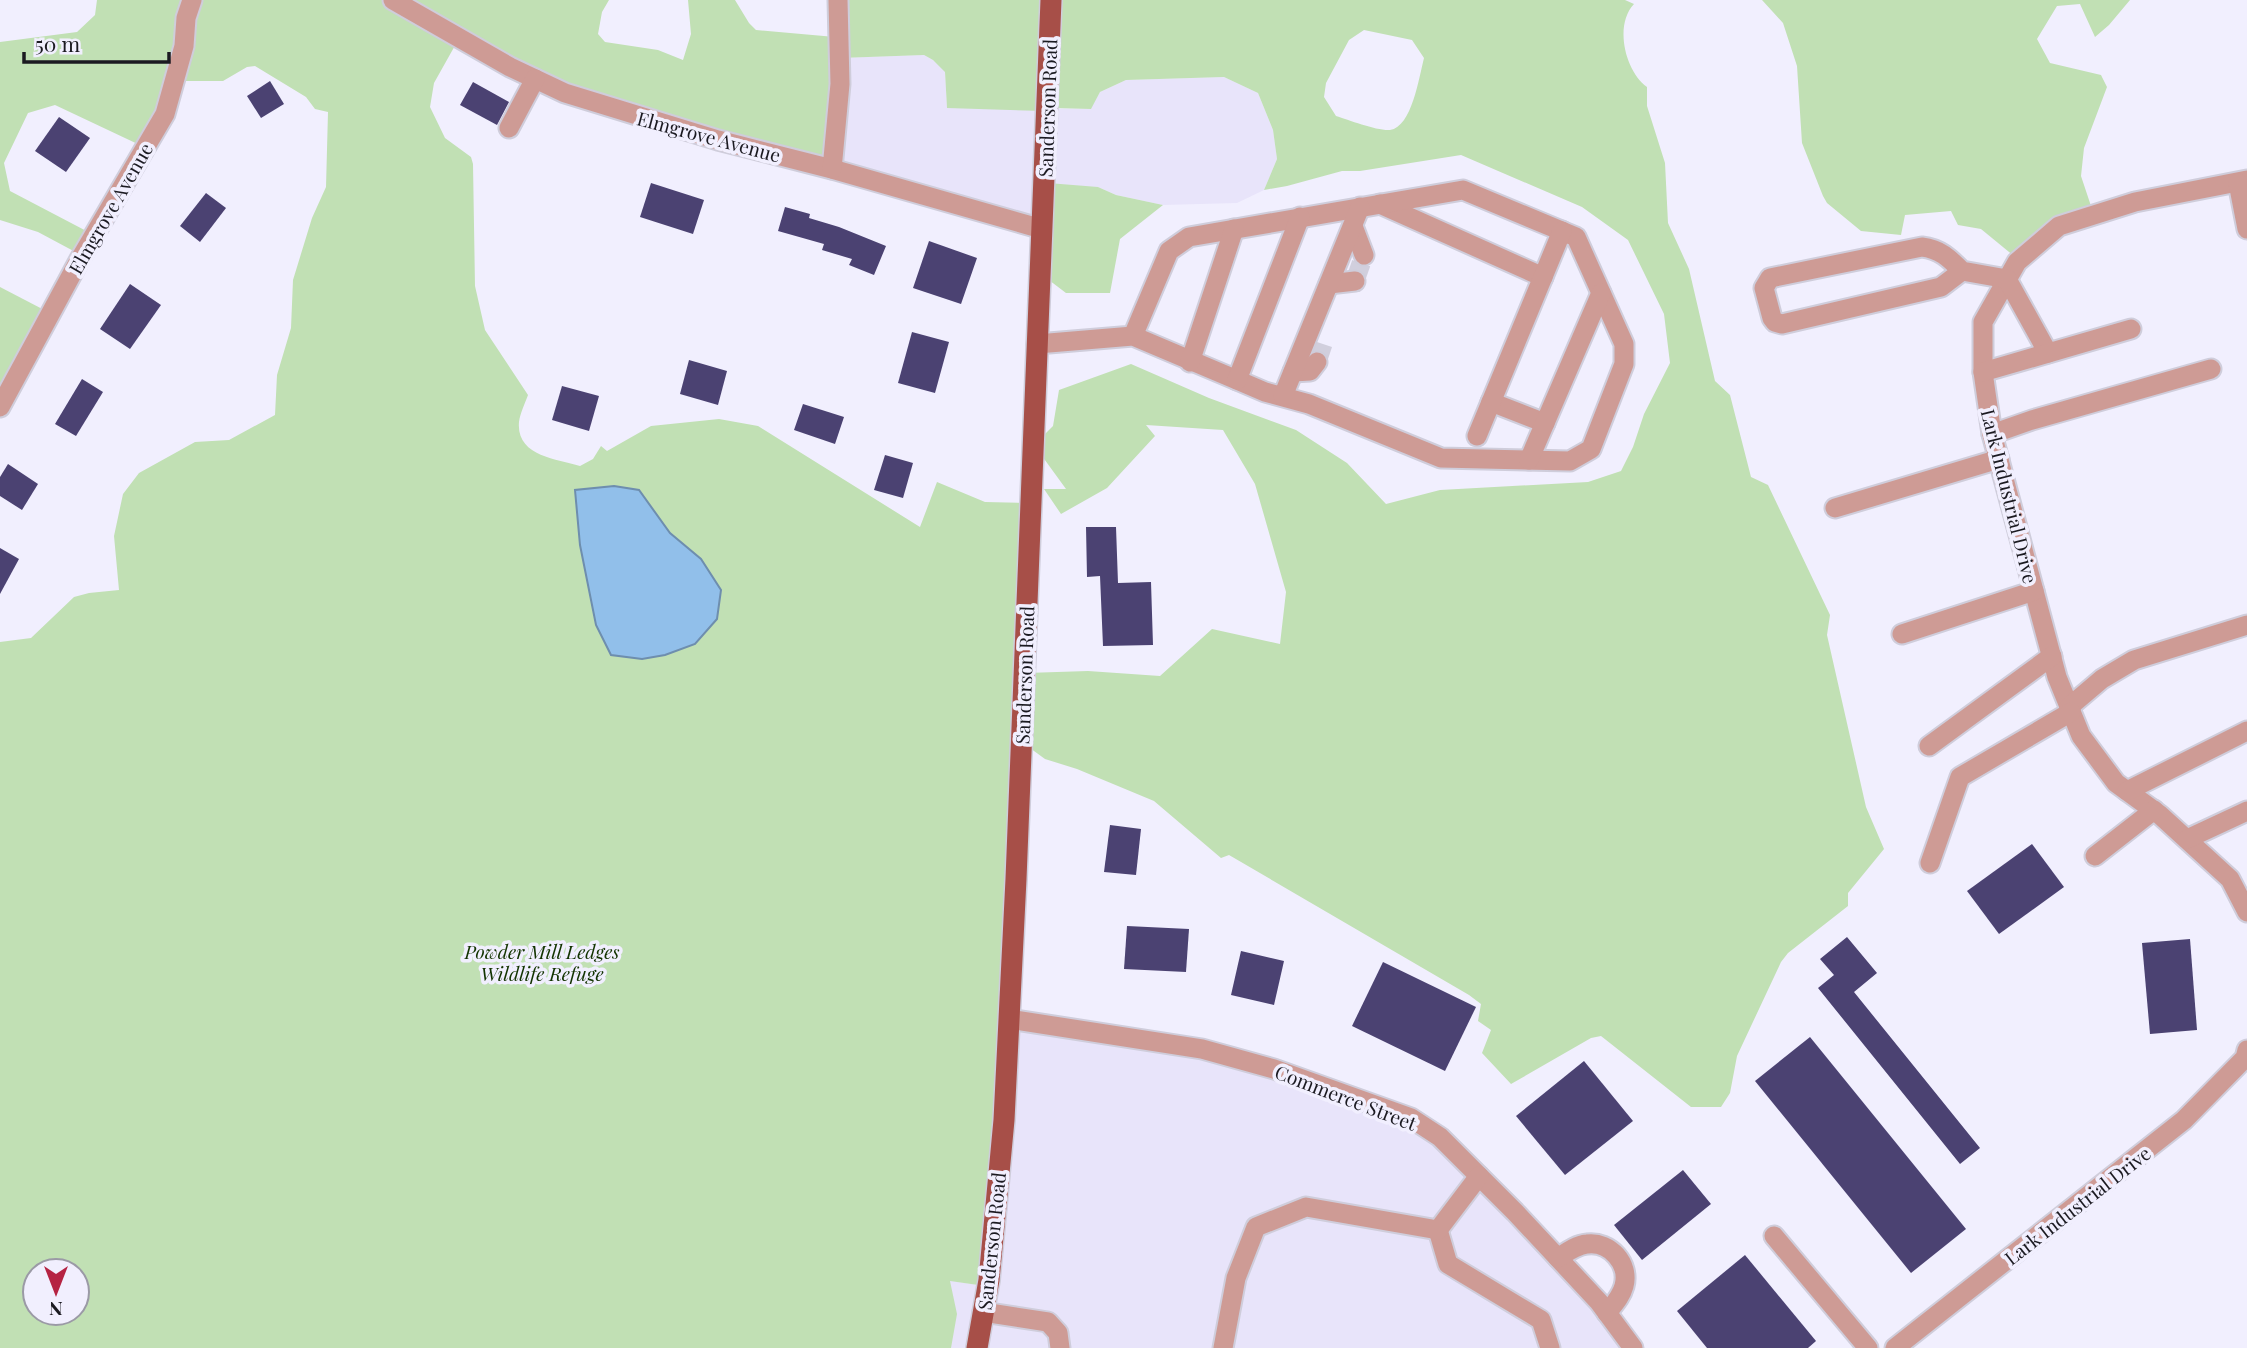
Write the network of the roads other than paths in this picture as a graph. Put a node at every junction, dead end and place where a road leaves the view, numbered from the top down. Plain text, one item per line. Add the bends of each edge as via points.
1 (191, 0) edge
2 (393, 0) edge
3 (1051, 0) edge
4 (838, 9) edge
5 (535, 79) junction
6 (509, 128) dead end
7 (832, 169) junction
8 (2242, 181) edge
9 (1364, 212) junction
10 (1300, 218) junction
11 (1042, 229) junction
12 (1234, 229) junction
13 (2247, 229) edge
14 (1562, 231) junction
15 (1364, 255) tunnel mouth
16 (1962, 271) junction
17 (1543, 277) junction
18 (2007, 279) junction
19 (1355, 281) dead end
20 (1329, 284) junction
21 (1601, 293) junction
22 (1318, 310) junction
23 (2131, 329) dead end
24 (1326, 335) tunnel mouth
25 (1133, 336) junction
26 (1037, 344) junction
27 (2048, 353) junction
28 (1190, 362) junction
29 (1317, 362) dead end
30 (2211, 369) dead end
31 (1293, 372) junction
32 (1983, 372) junction
33 (1237, 380) junction
34 (1283, 396) junction
35 (1491, 402) junction
36 (0, 407) edge
37 (1545, 423) junction
38 (1992, 434) junction
39 (1477, 436) dead end
40 (1999, 459) junction
41 (1528, 460) junction
42 (1835, 508) dead end
43 (2034, 591) junction
44 (2247, 625) edge
45 (1902, 634) dead end
46 (2052, 656) junction
47 (2070, 709) junction
48 (2247, 731) edge
49 (1929, 746) dead end
50 (2127, 790) junction
51 (2154, 810) junction
52 (2247, 811) edge
53 (2188, 839) junction
54 (2095, 856) dead end
55 (1930, 863) dead end
56 (2247, 912) edge
57 (1009, 1018) junction
58 (2247, 1050) edge
59 (1479, 1176) junction
60 (1438, 1230) junction
61 (1774, 1236) dead end
62 (1558, 1258) junction
63 (983, 1312) junction
64 (1607, 1313) junction
65 (977, 1348) edge
66 (1060, 1348) edge
67 (1223, 1348) edge
68 (1550, 1348) edge
69 (1633, 1348) edge
70 (1868, 1348) edge
71 (1895, 1348) edge

1 - 36 street, Elmgrove Avenue via 165,114
2 - 5 street, Elmgrove Avenue
3 - 11 main road, Sanderson Road
4 - 7 street via 840,84
5 - 6 street
5 - 7 street, Elmgrove Avenue via 617,110
7 - 11 street, Elmgrove Avenue
8 - 13 street
8 - 18 street, Lark Industrial Drive via 2134,202 2059,226 2017,262
9 - 10 street
9 - 14 street via 1463,190
9 - 15 street
9 - 17 street
9 - 20 street
10 - 12 street
10 - 33 street
11 - 26 main road, Sanderson Road
12 - 25 street via 1189,237 1169,251
12 - 28 street
14 - 17 street
14 - 21 street via 1576,237
16 - 16 street via 1941,287 1782,324 1774,323 1764,288 1770,278 1922,247 1935,248
16 - 18 street
17 - 35 street
18 - 27 street
18 - 32 street, Lark Industrial Drive via 1983,322
19 - 20 street
20 - 22 street
21 - 37 street
21 - 41 street via 1624,344 1624,365 1591,449 1570,461
22 - 24 street
22 - 31 street
23 - 27 street
25 - 26 street
25 - 28 street
26 - 57 main road, Sanderson Road
27 - 32 street
28 - 33 street
29 - 31 street via 1310,371
30 - 38 street
31 - 34 street
32 - 38 street, Lark Industrial Drive
33 - 34 street
34 - 41 street via 1441,458
35 - 37 street
35 - 39 street
37 - 41 street
38 - 40 street, Lark Industrial Drive
40 - 42 street
40 - 43 street, Lark Industrial Drive
43 - 45 street
43 - 46 street, Lark Industrial Drive
44 - 47 street via 2134,660 2102,679
46 - 47 street, Lark Industrial Drive
46 - 49 street
47 - 50 street, Lark Industrial Drive via 2081,736 2116,783
47 - 55 street via 1960,777
48 - 50 street
50 - 51 street, Lark Industrial Drive
51 - 53 street, Lark Industrial Drive
51 - 54 street
52 - 53 street
53 - 56 street, Lark Industrial Drive via 2230,879
57 - 59 street, Commerce Street via 1202,1049 1274,1069 1411,1118 1440,1137
57 - 63 main road, Sanderson Road via 1004,1120
58 - 71 street, Lark Industrial Drive via 2245,1058 2184,1120
59 - 60 street
59 - 62 street, Commerce Street
60 - 67 street via 1306,1207 1256,1227 1236,1278
60 - 68 street via 1448,1264 1541,1320
61 - 70 street
62 - 64 street, Commerce Street
62 - 64 street via 1588,1244 1605,1246 1616,1254 1626,1282
63 - 65 main road, Sanderson Road
63 - 66 street via 1048,1322 1058,1333
64 - 69 street, Commerce Street

